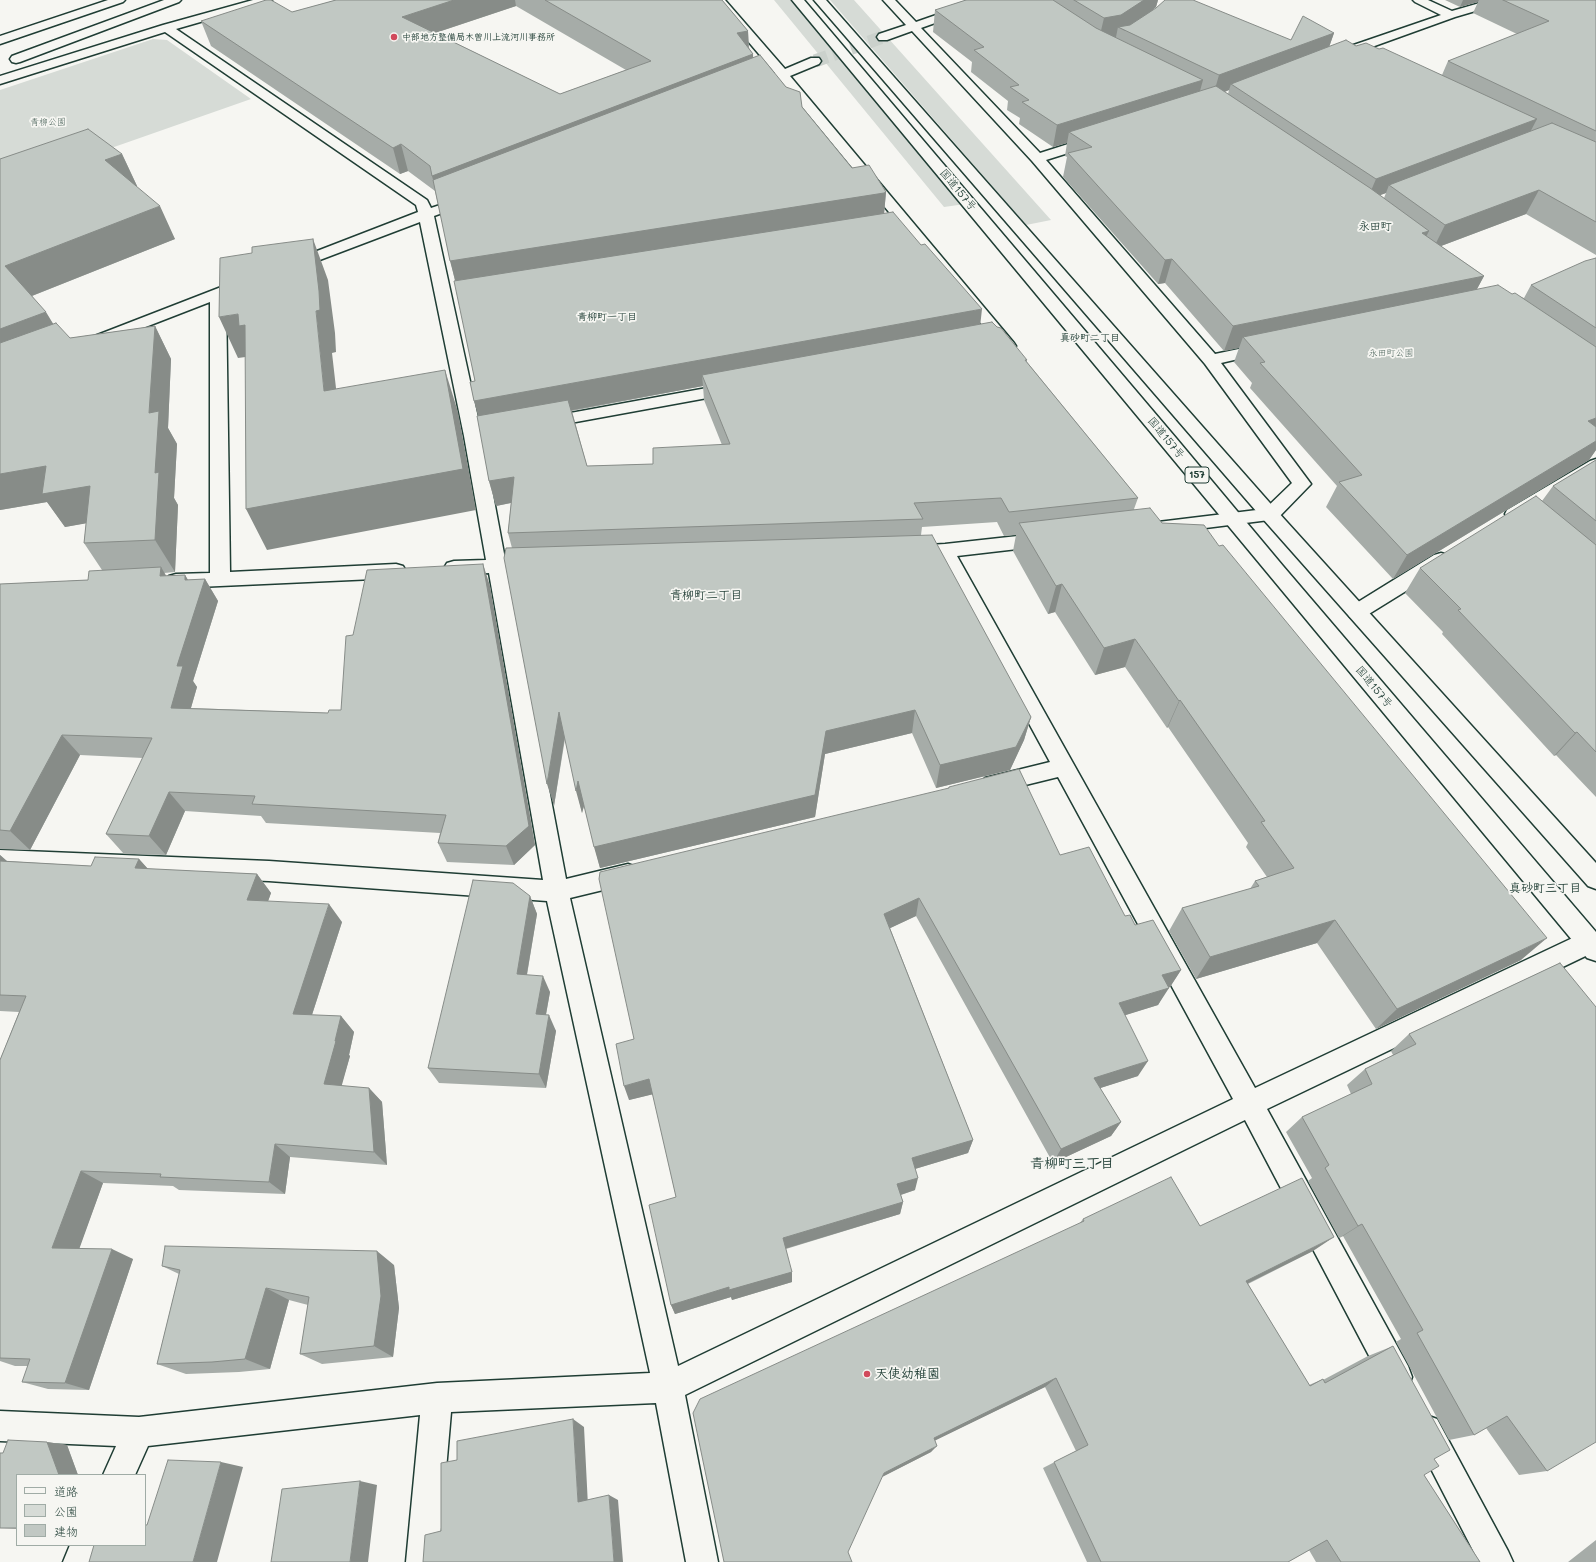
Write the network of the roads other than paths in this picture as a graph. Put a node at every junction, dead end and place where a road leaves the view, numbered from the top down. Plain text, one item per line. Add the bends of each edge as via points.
1 (119, 0) edge
2 (174, 0) edge
3 (266, 0) edge
4 (719, 0) edge
5 (798, 0) edge
6 (820, 0) edge
7 (889, 0) edge
8 (990, 0) edge
9 (1419, 0) edge
10 (1502, 0) edge
11 (1451, 15) junction
12 (912, 26) junction
13 (167, 28) junction
14 (883, 37) tunnel mouth
15 (0, 40) edge
16 (1352, 50) junction
17 (1366, 56) edge
18 (1330, 58) edge
19 (815, 61) tunnel mouth
20 (7, 63) dead end
21 (783, 75) junction
22 (0, 80) edge
23 (739, 92) edge
24 (1105, 137) edge
25 (1037, 158) junction
26 (449, 205) edge
27 (426, 214) junction
28 (910, 229) junction
29 (894, 231) edge
30 (277, 271) edge
31 (262, 276) edge
32 (218, 293) junction
33 (1279, 345) edge
34 (80, 347) edge
35 (1016, 356) edge
36 (1211, 360) junction
37 (753, 384) edge
38 (528, 426) edge
39 (1596, 465) edge
40 (1270, 515) junction
41 (1234, 519) junction
42 (1501, 523) edge
43 (1144, 527) edge
44 (1062, 538) edge
45 (1455, 551) edge
46 (946, 552) junction
47 (898, 553) edge
48 (551, 564) edge
49 (496, 566) junction
50 (220, 579) junction
51 (157, 582) edge
52 (1357, 612) junction
53 (1065, 767) junction
54 (973, 790) edge
55 (0, 860) edge
56 (649, 869) edge
57 (1596, 879) edge
58 (557, 891) junction
59 (1593, 946) edge
60 (1250, 1104) junction
61 (668, 1387) junction
62 (437, 1398) junction
63 (0, 1426) edge
64 (139, 1432) junction
65 (119, 1474) edge
66 (87, 1546) edge
67 (79, 1562) edge
68 (422, 1562) edge
69 (702, 1562) edge
70 (1497, 1562) edge

1 - 15 main road
2 - 20 main road
3 - 13 main road
4 - 21 main road
5 - 41 main road, 国道157号 / 157
6 - 40 main road, 国道157号 / 157
7 - 12 main road
8 - 12 main road
9 - 11 main road
10 - 11 main road
11 - 16 main road
12 - 14 main road
12 - 25 main road
13 - 22 main road
13 - 27 main road via 422,202
16 - 17 main road
16 - 18 main road
19 - 21 main road
21 - 23 main road
21 - 28 main road
24 - 25 main road
25 - 36 main road
26 - 27 main road
27 - 30 main road
27 - 49 main road via 454,303 481,434
28 - 29 main road
28 - 35 main road via 994,339
31 - 32 main road
32 - 34 main road
32 - 50 main road
33 - 36 main road
36 - 40 main road via 1302,484
37 - 38 main road
39 - 42 main road via 1526,515
40 - 41 main road
40 - 52 main road, 国道157号 / 157
41 - 43 main road
41 - 59 main road, 国道157号 / 157
44 - 46 main road
45 - 52 main road
46 - 47 main road
46 - 53 main road
48 - 49 main road
49 - 50 main road
49 - 58 main road
50 - 51 main road
52 - 57 main road, 国道157号 / 157
53 - 54 main road
53 - 60 main road
55 - 58 main road via 269,871
56 - 58 main road
58 - 61 main road
59 - 60 main road
60 - 61 main road
60 - 70 main road
61 - 62 main road
61 - 69 main road
62 - 64 main road
62 - 68 main road
63 - 64 main road
64 - 65 main road
66 - 67 main road

